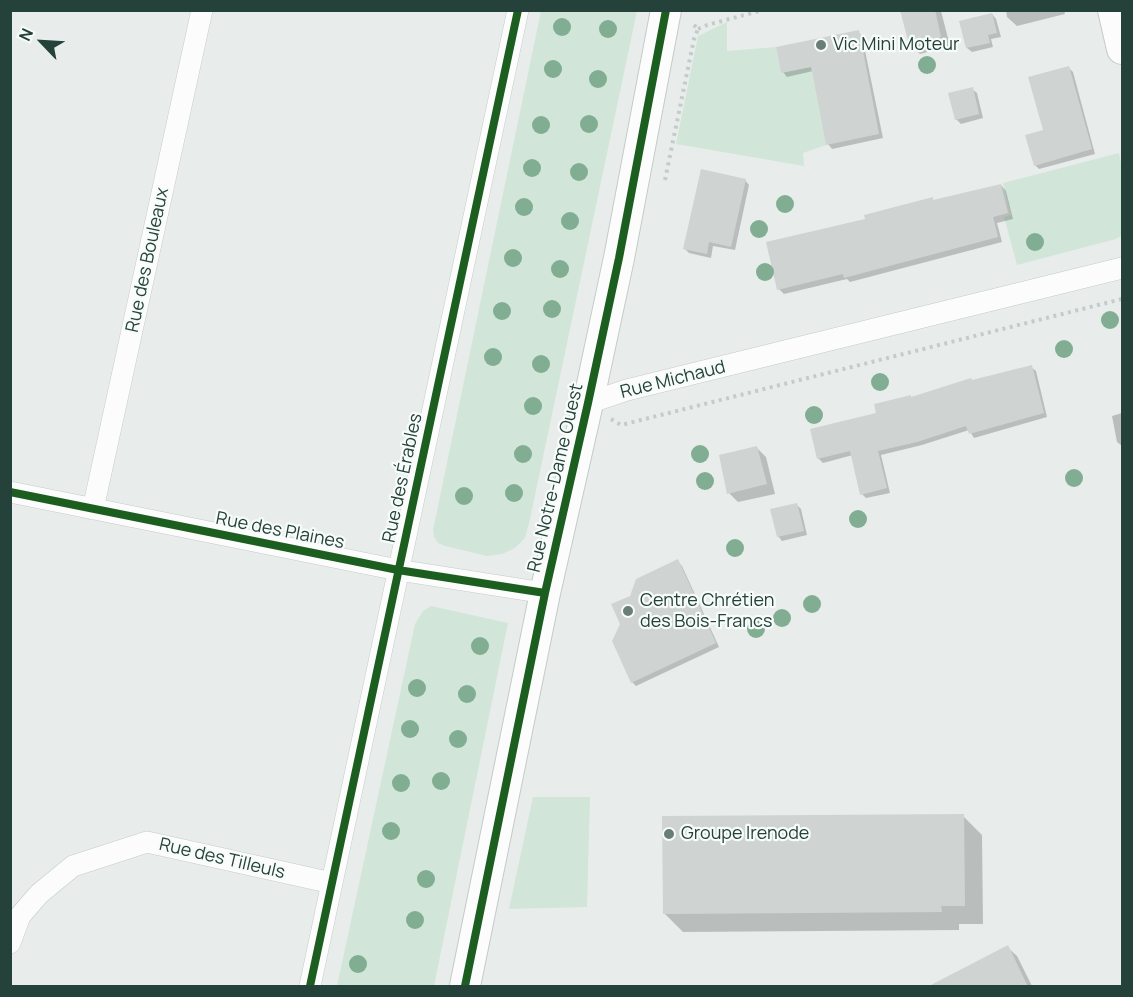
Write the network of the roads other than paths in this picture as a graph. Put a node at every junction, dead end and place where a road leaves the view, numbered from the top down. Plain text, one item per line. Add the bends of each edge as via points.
1 (202, 10) edge
2 (518, 10) edge
3 (666, 10) edge
4 (1113, 10) edge
5 (1122, 49) edge
6 (1122, 268) edge
7 (588, 403) junction
8 (10, 492) edge
9 (93, 509) junction
10 (398, 570) junction
11 (545, 593) junction
12 (332, 883) junction
13 (10, 943) edge
14 (310, 987) edge
15 (465, 987) edge

1 - 9 street, Rue des Bouleaux
2 - 10 street, Rue des Érables
3 - 7 street, Rue Notre-Dame Ouest
4 - 5 street
6 - 7 street, Rue Michaud via 627,390
7 - 11 street, Rue Notre-Dame Ouest
8 - 9 street, Rue des Plaines
9 - 10 street, Rue des Plaines
10 - 11 street, Rue des Plaines
10 - 12 street, Rue des Érables
11 - 15 street, Rue Notre-Dame Ouest
12 - 13 street, Rue des Tilleuls via 147,842 73,866 20,916
12 - 14 street, Rue des Érables

